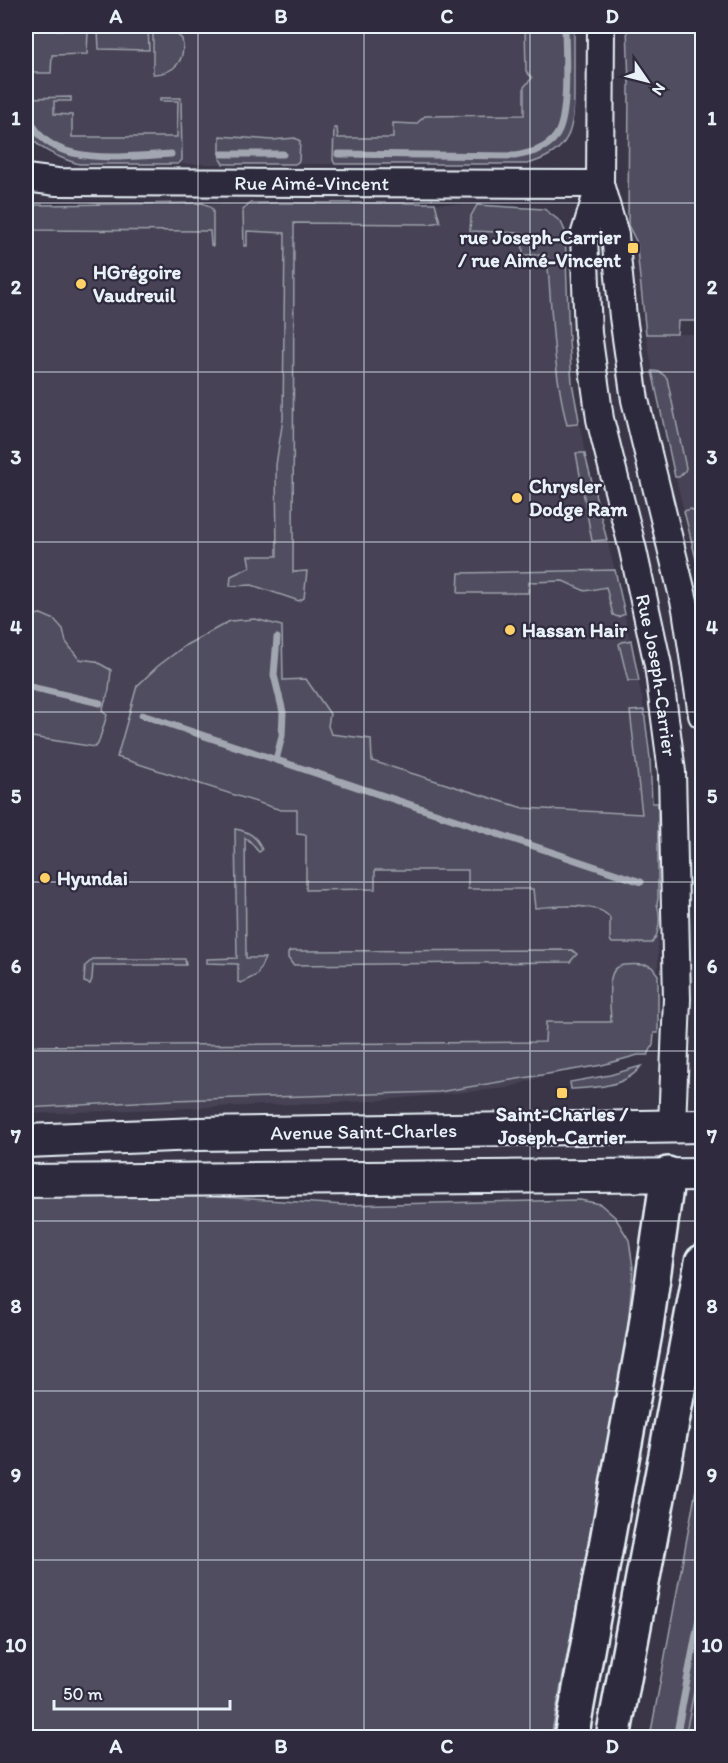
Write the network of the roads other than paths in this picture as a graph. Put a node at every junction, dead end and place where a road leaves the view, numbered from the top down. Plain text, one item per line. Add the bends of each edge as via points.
1 (601, 26) edge
2 (26, 178) edge
3 (600, 184) junction
4 (702, 715) edge
5 (687, 1126) edge
6 (26, 1142) edge
7 (668, 1174) junction
8 (702, 1175) edge
9 (26, 1181) edge
10 (702, 1262) edge
11 (571, 1737) edge
12 (613, 1737) edge

1 - 3 street, Rue Joseph-Carrier
2 - 3 street, Rue Aimé-Vincent via 202,184
3 - 4 street, Rue Joseph-Carrier via 615,235 635,400 686,609
3 - 5 street, Rue Joseph-Carrier via 584,236 589,342 602,427 658,665 672,772 678,999
5 - 6 main road, Avenue Saint-Charles via 210,1134
5 - 7 main road, Rue Joseph-Carrier
7 - 8 main road
7 - 9 main road
7 - 11 highway via 645,1333
10 - 12 highway

